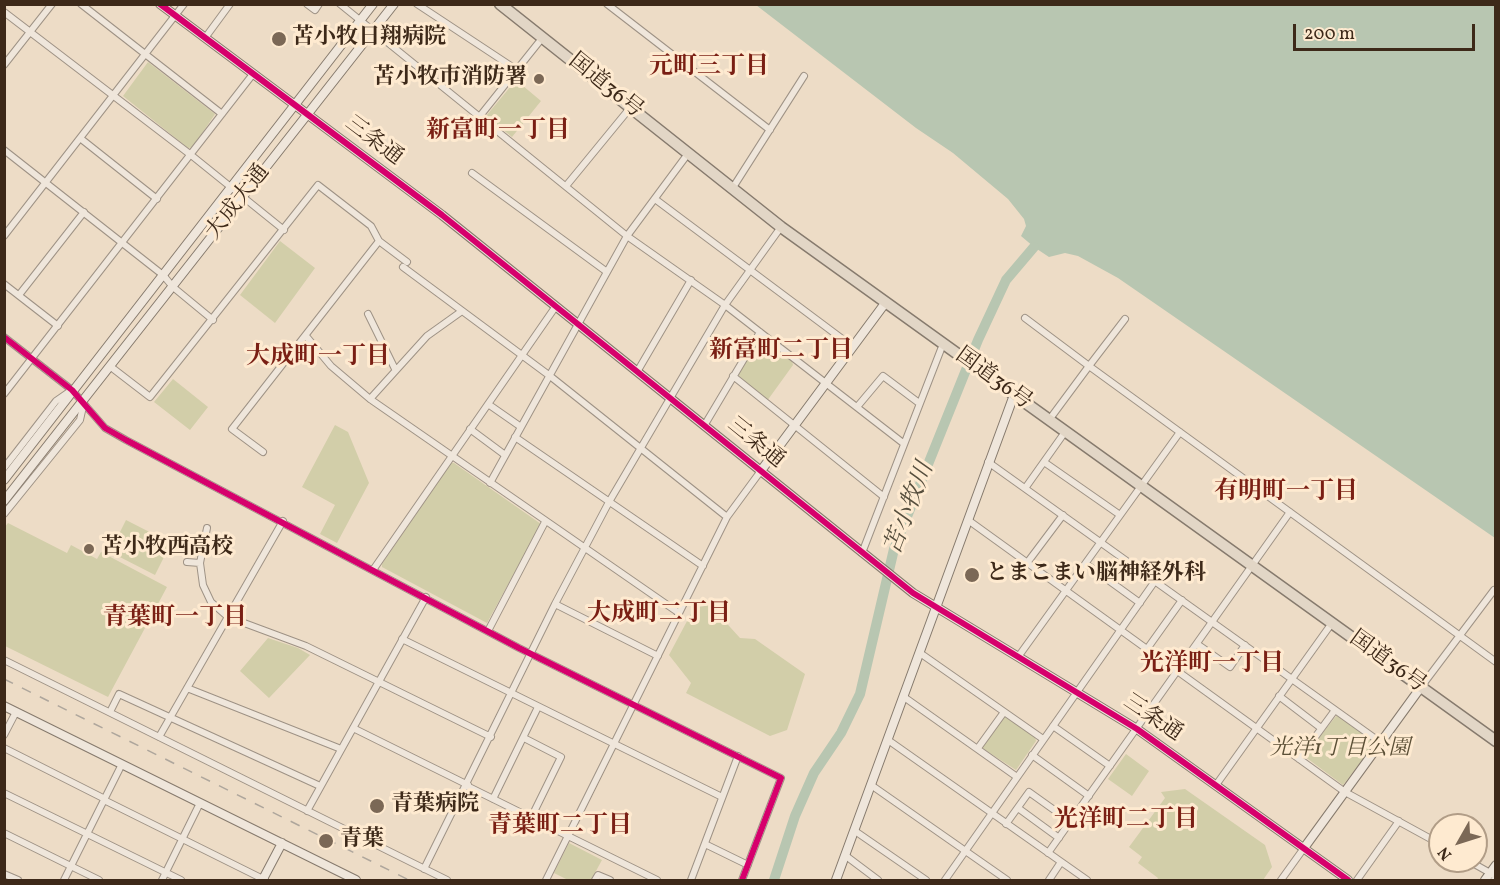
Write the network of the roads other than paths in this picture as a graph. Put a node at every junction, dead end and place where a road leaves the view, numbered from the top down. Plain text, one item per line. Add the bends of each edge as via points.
1 (52, 4) edge
2 (81, 4) edge
3 (160, 4) edge
4 (184, 4) edge
5 (230, 4) edge
6 (307, 4) edge
7 (319, 4) edge
8 (340, 4) edge
9 (373, 4) edge
10 (394, 4) edge
11 (417, 4) edge
12 (500, 4) edge
13 (607, 4) edge
14 (4, 12) edge
15 (175, 16) junction
16 (360, 21) junction
17 (375, 30) junction
18 (31, 31) junction
19 (543, 37) junction
20 (205, 38) junction
21 (145, 54) junction
22 (4, 65) edge
23 (518, 70) junction
24 (253, 74) junction
25 (804, 76) dead end
26 (114, 95) junction
27 (294, 104) junction
28 (630, 108) junction
29 (222, 114) junction
30 (308, 115) junction
31 (480, 116) junction
32 (770, 130) junction
33 (80, 138) junction
34 (4, 150) edge
35 (687, 154) junction
36 (191, 155) junction
37 (472, 173) dead end
38 (46, 183) junction
39 (566, 186) junction
40 (231, 187) junction
41 (732, 190) junction
42 (244, 198) junction
43 (157, 199) junction
44 (655, 199) junction
45 (84, 212) junction
46 (781, 226) junction
47 (284, 230) junction
48 (4, 236) edge
49 (627, 236) junction
50 (379, 241) junction
51 (123, 242) junction
52 (750, 270) junction
53 (607, 272) junction
54 (163, 275) junction
55 (691, 280) junction
56 (4, 284) edge
57 (173, 287) junction
58 (19, 295) junction
59 (886, 302) junction
60 (725, 305) junction
61 (556, 306) junction
62 (462, 311) junction
63 (368, 314) dead end
64 (1025, 318) dead end
65 (213, 320) junction
66 (1125, 320) dead end
67 (578, 324) junction
68 (58, 326) junction
69 (760, 332) junction
70 (306, 336) junction
71 (4, 337) edge
72 (946, 346) junction
73 (853, 347) junction
74 (522, 356) junction
75 (33, 359) junction
76 (1089, 366) junction
77 (111, 368) junction
78 (395, 369) junction
79 (637, 372) junction
80 (550, 376) junction
81 (733, 376) junction
82 (826, 384) junction
83 (72, 390) junction
84 (4, 394) edge
85 (1014, 395) junction
86 (370, 399) junction
87 (671, 399) junction
88 (84, 401) junction
89 (919, 403) junction
90 (488, 404) junction
91 (856, 407) junction
92 (1049, 420) junction
93 (704, 426) junction
94 (794, 426) junction
95 (521, 427) junction
96 (470, 429) junction
97 (1065, 432) junction
98 (1180, 432) junction
99 (515, 437) junction
100 (903, 443) junction
101 (641, 449) junction
102 (263, 452) dead end
103 (505, 455) junction
104 (451, 457) junction
105 (988, 462) junction
106 (1044, 462) junction
107 (4, 468) edge
108 (760, 472) junction
109 (4, 480) edge
110 (490, 483) junction
111 (1141, 486) junction
112 (1026, 487) junction
113 (884, 496) junction
114 (4, 501) edge
115 (609, 502) junction
116 (1290, 512) junction
117 (4, 514) edge
118 (1063, 515) junction
119 (1120, 515) junction
120 (727, 517) junction
121 (968, 520) junction
122 (283, 521) junction
123 (545, 522) junction
124 (207, 528) dead end
125 (1102, 542) junction
126 (584, 548) junction
127 (862, 553) junction
128 (187, 562) dead end
129 (200, 563) junction
130 (1027, 563) junction
131 (1086, 564) junction
132 (1252, 566) junction
133 (703, 567) junction
134 (374, 570) junction
135 (1155, 580) junction
136 (1494, 590) dead end
137 (1066, 591) junction
138 (426, 597) junction
139 (1182, 600) junction
140 (1140, 603) junction
141 (555, 604) junction
142 (936, 608) junction
143 (679, 614) junction
144 (228, 616) junction
145 (1212, 622) junction
146 (1332, 623) junction
147 (1120, 630) junction
148 (488, 631) junction
149 (1458, 635) junction
150 (402, 639) junction
151 (1197, 644) junction
152 (1245, 645) junction
153 (1147, 649) junction
154 (920, 653) junction
155 (531, 654) junction
156 (658, 656) junction
157 (1018, 657) junction
158 (4, 660) edge
159 (1496, 662) edge
160 (1178, 671) junction
161 (1292, 679) junction
162 (379, 681) junction
163 (1420, 687) junction
164 (188, 688) junction
165 (1076, 692) junction
166 (511, 693) junction
167 (1279, 696) junction
168 (904, 697) junction
169 (633, 704) junction
170 (4, 706) edge
171 (538, 707) junction
172 (1335, 710) junction
173 (16, 712) junction
174 (110, 712) junction
175 (1004, 712) junction
176 (170, 718) junction
177 (1053, 726) junction
178 (353, 728) junction
179 (1256, 728) junction
180 (1321, 728) junction
181 (1137, 729) junction
182 (4, 735) edge
183 (159, 737) junction
184 (491, 737) junction
185 (524, 738) junction
186 (1043, 739) junction
187 (888, 740) junction
188 (1496, 741) edge
189 (1380, 742) junction
190 (614, 744) junction
191 (4, 748) edge
192 (341, 748) junction
193 (978, 748) junction
194 (1032, 755) junction
195 (738, 756) junction
196 (1299, 759) junction
197 (122, 764) junction
198 (1110, 766) junction
199 (1017, 777) junction
200 (871, 785) junction
201 (1216, 785) junction
202 (320, 786) junction
203 (468, 786) junction
204 (1345, 792) junction
205 (4, 793) edge
206 (1089, 796) junction
207 (722, 797) junction
208 (493, 799) junction
209 (104, 800) junction
210 (200, 803) junction
211 (1018, 808) junction
212 (307, 811) junction
213 (992, 813) junction
214 (531, 818) junction
215 (1399, 821) junction
216 (1071, 822) junction
217 (1006, 824) junction
218 (855, 831) junction
219 (4, 833) edge
220 (87, 834) junction
221 (568, 836) junction
222 (1428, 837) edge
223 (1059, 838) junction
224 (182, 839) junction
225 (282, 843) junction
226 (705, 844) junction
227 (1304, 849) junction
228 (965, 852) junction
229 (1048, 853) junction
230 (846, 856) junction
231 (1061, 862) junction
232 (748, 865) junction
233 (71, 867) junction
234 (424, 869) junction
235 (166, 873) junction
236 (4, 874) edge
237 (350, 879) edge
238 (18, 880) edge
239 (64, 880) edge
240 (99, 880) edge
241 (162, 880) edge
242 (181, 880) edge
243 (264, 880) edge
244 (447, 880) edge
245 (546, 880) edge
246 (595, 880) edge
247 (610, 880) edge
248 (657, 880) edge
249 (692, 880) edge
250 (742, 880) edge
251 (836, 880) edge
252 (878, 880) edge
253 (926, 880) edge
254 (945, 880) edge
255 (1006, 880) edge
256 (1048, 880) edge
257 (1085, 880) edge
258 (1281, 880) edge
259 (1348, 880) edge
260 (1357, 880) edge

1 - 18 street
2 - 21 street
3 - 15 street, 三条通
4 - 15 street
5 - 20 street
6 - 7 street via 315,10
8 - 16 street
9 - 16 street, 大成大通
10 - 17 street, 大成大通
11 - 23 street
12 - 19 highway, 国道36号
13 - 32 street
14 - 18 street
15 - 20 street, 三条通
15 - 21 street
16 - 17 street
16 - 27 street, 大成大通
17 - 30 street, 大成大通
17 - 31 street
18 - 22 street
18 - 26 street
19 - 23 street
19 - 28 highway, 国道36号
20 - 24 street, 三条通
21 - 26 street
21 - 29 street
23 - 31 street
24 - 27 street, 三条通
24 - 29 street
25 - 32 street
26 - 33 street
26 - 36 street
27 - 30 street, 三条通
27 - 40 street, 大成大通
28 - 35 highway, 国道36号
28 - 39 street
29 - 36 street
30 - 42 street, 大成大通
30 - 61 street, 三条通
31 - 39 street
32 - 41 street
33 - 38 street
33 - 43 street
34 - 38 street
35 - 41 highway, 国道36号
35 - 44 street
36 - 40 street
36 - 43 street
37 - 53 street
38 - 45 street
38 - 48 street
39 - 49 street
40 - 42 street
40 - 54 street, 大成大通
41 - 46 highway, 国道36号
42 - 47 street
42 - 57 street, 大成大通
43 - 51 street
44 - 49 street
44 - 52 street
45 - 51 street
45 - 58 street
46 - 52 street
46 - 59 highway, 国道36号
47 - 50 street via 318,185 371,225
47 - 65 street
49 - 53 street
49 - 55 street
50 - 62 street
50 - 70 street
51 - 54 street
51 - 68 street
52 - 60 street
52 - 73 street
53 - 67 street
54 - 57 street
54 - 83 street, 大成大通
55 - 60 street
55 - 79 street
56 - 58 street
57 - 65 street
57 - 77 street, 大成大通
58 - 68 street
59 - 72 highway, 国道36号
59 - 73 street
60 - 69 street
60 - 87 street
61 - 67 street, 三条通
61 - 74 street
62 - 74 street
62 - 78 street via 427,336
63 - 78 street
64 - 76 street
65 - 77 street via 150,397
66 - 76 street
67 - 79 street, 三条通
67 - 80 street
68 - 75 street
69 - 81 street
69 - 82 street
70 - 86 street via 331,366
70 - 102 street via 232,429
71 - 75 street
72 - 85 highway, 国道36号
72 - 89 street
73 - 82 street
74 - 80 street
74 - 90 street
75 - 83 street
75 - 84 street
76 - 92 street
76 - 98 street
77 - 88 street, 大成大通
78 - 86 street
79 - 87 street, 三条通
80 - 95 street
80 - 101 street
81 - 93 street
81 - 94 street
82 - 91 street
82 - 94 street
83 - 88 street
83 - 107 street via 56,401
83 - 109 street, 大成大通
85 - 92 highway, 国道36号
85 - 105 street
86 - 104 street
87 - 93 street, 三条通
87 - 101 street
88 - 114 street, 大成大通
88 - 117 street via 80,420
88 - 122 street via 105,428
89 - 91 street via 883,376
89 - 100 street
90 - 95 street
90 - 96 street
91 - 100 street
92 - 97 highway, 国道36号
93 - 108 street, 三条通
94 - 108 street
94 - 113 street
95 - 99 street
96 - 103 street
96 - 104 street
97 - 106 street
97 - 111 highway, 国道36号
98 - 111 street
98 - 116 street
99 - 103 street
99 - 115 street
100 - 113 street
101 - 115 street
101 - 120 street
103 - 110 street
104 - 110 street
104 - 134 street
105 - 112 street
105 - 121 street
106 - 112 street
106 - 119 street
108 - 120 street
108 - 127 street, 三条通
110 - 123 street
111 - 119 street
111 - 132 highway, 国道36号
112 - 118 street
113 - 127 street
115 - 126 street
115 - 133 street
116 - 132 street
116 - 149 street
118 - 125 street
118 - 130 street
119 - 125 street
120 - 133 street
121 - 130 street
121 - 142 street
122 - 134 street
122 - 144 street
123 - 126 street
123 - 148 street
124 - 129 street
125 - 131 street
125 - 135 street
126 - 141 street
126 - 143 street
127 - 142 street, 三条通
128 - 129 street
129 - 144 street via 205,594
130 - 137 street
131 - 137 street
131 - 140 street
132 - 145 street
132 - 146 highway, 国道36号
133 - 143 street
134 - 138 street
135 - 139 street
135 - 140 street
136 - 149 street
137 - 147 street
137 - 157 street
138 - 148 street
138 - 150 street
139 - 145 street
139 - 153 street
140 - 147 street
141 - 155 street
141 - 156 street
142 - 154 street
142 - 157 street, 三条通
143 - 156 street
144 - 162 street via 306,646
144 - 164 street
145 - 151 street
145 - 152 street
146 - 161 street
146 - 163 highway, 国道36号
147 - 153 street
147 - 165 street
148 - 155 street
149 - 159 street
149 - 163 street
150 - 162 street
150 - 166 street
151 - 152 street via 1230,667
151 - 160 street
152 - 161 street
153 - 160 street
154 - 168 street
154 - 175 street
155 - 166 street
155 - 169 street
156 - 169 street
157 - 165 street, 三条通
158 - 174 street
160 - 179 street
160 - 181 street
161 - 167 street
161 - 172 street
162 - 178 street
162 - 184 street
163 - 188 highway, 国道36号
163 - 189 street
164 - 176 street
164 - 192 street
165 - 177 street
165 - 181 street, 三条通
166 - 171 street
166 - 184 street
167 - 179 street
167 - 180 street
168 - 187 street
168 - 193 street
169 - 190 street
169 - 195 street
170 - 173 street
171 - 185 street
171 - 190 street
172 - 180 street
172 - 189 street
173 - 182 street
173 - 197 street
174 - 176 street via 119,694
174 - 183 street
175 - 186 street
175 - 193 street
176 - 183 street
176 - 202 street
177 - 186 street
177 - 198 street
178 - 192 street
178 - 203 street
179 - 196 street
179 - 201 street
180 - 196 street
181 - 198 street
181 - 201 street, 三条通
183 - 212 street
184 - 203 street
185 - 208 street
185 - 214 street via 561,757
186 - 194 street
187 - 200 street
187 - 213 street
189 - 204 street
190 - 207 street
190 - 221 street
191 - 209 street
192 - 202 street
193 - 199 street
194 - 199 street
194 - 206 street
195 - 207 street
195 - 232 street via 781,778
196 - 204 street
197 - 209 street
197 - 210 street
198 - 206 street
199 - 213 street
200 - 218 street
200 - 228 street
201 - 227 street, 三条通
202 - 212 street
203 - 208 street
203 - 234 street
204 - 215 street
204 - 227 street
205 - 220 street
206 - 216 street
207 - 226 street
208 - 214 street
209 - 220 street
209 - 224 street
210 - 224 street
210 - 225 street
211 - 216 street via 1029,792
211 - 217 street
211 - 223 street
212 - 234 street
213 - 217 street
213 - 228 street
214 - 221 street
215 - 222 street
215 - 260 street
216 - 223 street
217 - 229 street
218 - 230 street
218 - 253 street
219 - 233 street
220 - 233 street
220 - 235 street
221 - 245 street
221 - 248 street
223 - 229 street
224 - 235 street
224 - 243 street
225 - 237 street
225 - 243 street
226 - 232 street
226 - 249 street
227 - 258 street
227 - 259 street, 三条通
228 - 254 street
228 - 255 street
229 - 231 street
230 - 251 street
230 - 252 street
231 - 256 street
231 - 257 street
232 - 250 street
233 - 239 street
233 - 240 street
234 - 244 street
235 - 241 street
235 - 242 street
236 - 238 street
246 - 247 street via 598,875

